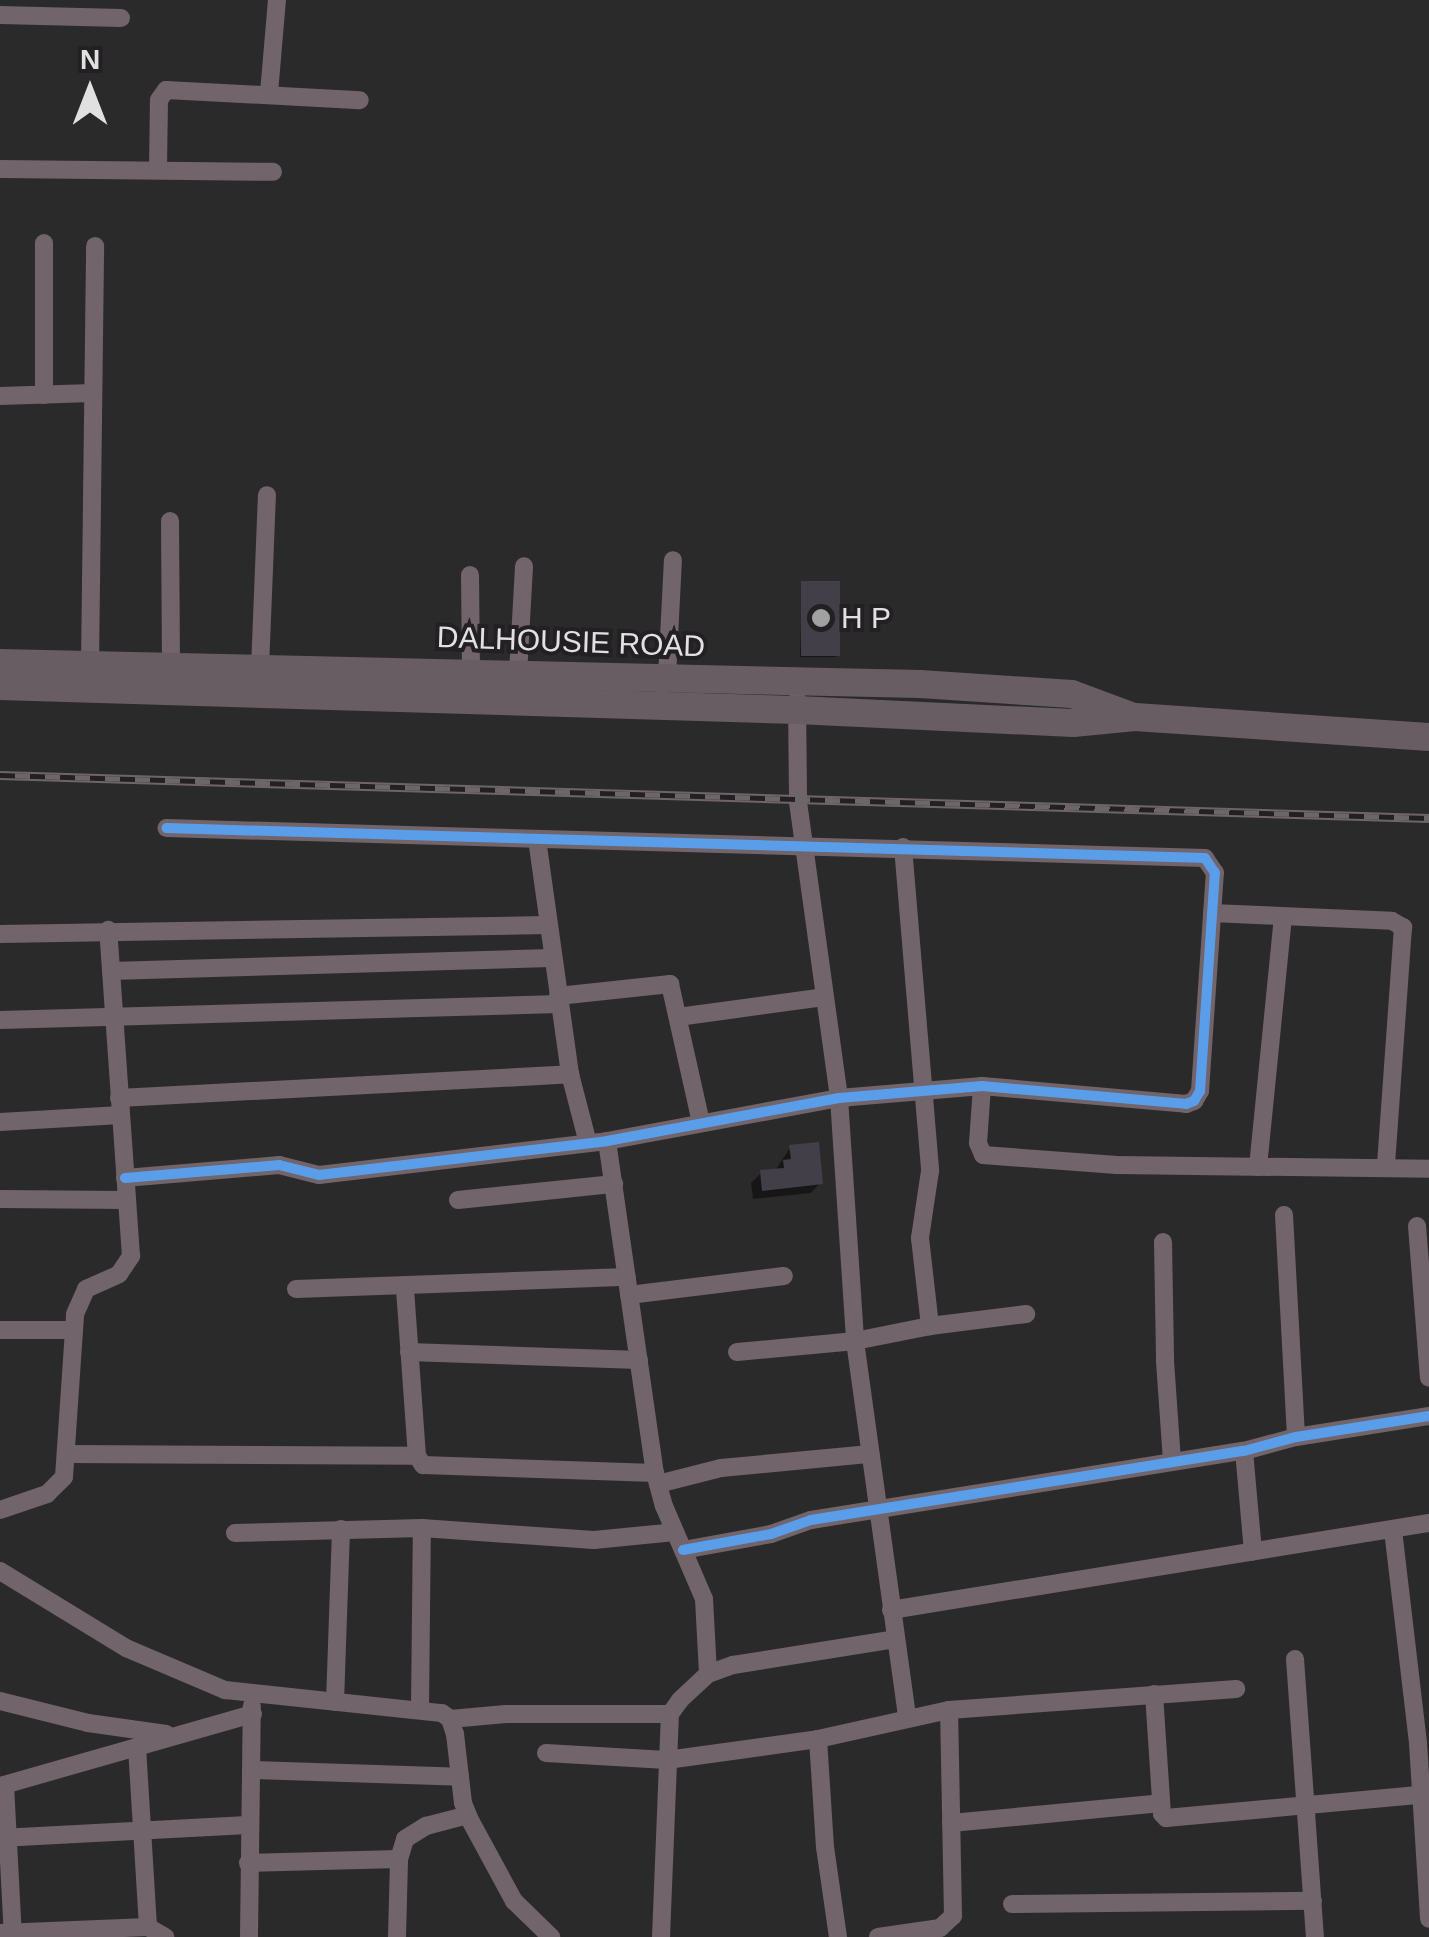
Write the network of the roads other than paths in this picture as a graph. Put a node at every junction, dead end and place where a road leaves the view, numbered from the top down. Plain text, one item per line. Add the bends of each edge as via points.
1 (277, 0) edge
2 (0, 15) edge
3 (121, 18) dead end
4 (270, 93) junction
5 (360, 100) dead end
6 (0, 168) edge
7 (158, 170) junction
8 (274, 172) dead end
9 (44, 243) dead end
10 (95, 246) dead end
11 (92, 393) junction
12 (44, 394) junction
13 (0, 396) edge
14 (267, 495) dead end
15 (170, 521) dead end
16 (673, 560) dead end
17 (524, 566) dead end
18 (470, 574) dead end
19 (0, 663) edge
20 (90, 665) junction
21 (260, 668) junction
22 (471, 671) junction
23 (518, 674) junction
24 (667, 677) junction
25 (171, 680) junction
26 (0, 686) edge
27 (797, 696) junction
28 (1429, 737) edge
29 (166, 828) dead end
30 (536, 839) junction
31 (802, 844) junction
32 (903, 847) junction
33 (1212, 913) junction
34 (1283, 917) junction
35 (547, 925) junction
36 (108, 930) junction
37 (0, 934) edge
38 (551, 958) junction
39 (110, 971) junction
40 (824, 997) junction
41 (558, 1000) junction
42 (114, 1015) junction
43 (678, 1017) junction
44 (0, 1020) edge
45 (570, 1074) junction
46 (982, 1086) junction
47 (924, 1093) junction
48 (839, 1098) junction
49 (120, 1106) junction
50 (0, 1122) edge
51 (701, 1123) junction
52 (598, 1142) junction
53 (1386, 1166) junction
54 (1258, 1167) junction
55 (1429, 1169) edge
56 (125, 1178) junction
57 (614, 1184) junction
58 (0, 1199) edge
59 (127, 1200) junction
60 (458, 1200) dead end
61 (1284, 1215) dead end
62 (1417, 1226) dead end
63 (1163, 1242) dead end
64 (784, 1276) dead end
65 (628, 1286) junction
66 (296, 1289) dead end
67 (405, 1289) junction
68 (1026, 1314) dead end
69 (930, 1326) junction
70 (0, 1330) edge
71 (74, 1330) junction
72 (856, 1341) junction
73 (409, 1352) junction
74 (737, 1352) dead end
75 (639, 1360) junction
76 (1429, 1378) edge
77 (1429, 1416) edge
78 (1296, 1438) junction
79 (1244, 1451) junction
80 (68, 1454) junction
81 (870, 1454) junction
82 (416, 1456) junction
83 (1172, 1462) junction
84 (656, 1479) junction
85 (876, 1509) junction
86 (0, 1510) edge
87 (1429, 1523) edge
88 (422, 1528) junction
89 (341, 1529) junction
90 (1393, 1530) junction
91 (675, 1532) junction
92 (235, 1533) dead end
93 (683, 1550) junction
94 (1253, 1552) junction
95 (0, 1571) edge
96 (891, 1610) junction
97 (896, 1639) junction
98 (1295, 1659) dead end
99 (708, 1674) junction
100 (1420, 1675) edge
101 (1236, 1689) dead end
102 (1154, 1694) junction
103 (0, 1701) edge
104 (335, 1702) junction
105 (252, 1705) junction
106 (420, 1707) junction
107 (948, 1710) junction
108 (670, 1714) junction
109 (907, 1718) junction
110 (450, 1719) junction
111 (177, 1735) junction
112 (818, 1739) junction
113 (137, 1747) junction
114 (546, 1753) dead end
115 (666, 1760) junction
116 (254, 1770) junction
117 (460, 1776) junction
118 (2, 1786) edge
119 (1424, 1794) edge
120 (1161, 1804) junction
121 (1305, 1806) junction
122 (468, 1815) junction
123 (951, 1823) junction
124 (248, 1824) junction
125 (142, 1832) junction
126 (3, 1838) edge
127 (399, 1859) junction
128 (248, 1863) junction
129 (1312, 1901) junction
130 (1012, 1904) dead end
131 (1429, 1919) edge
132 (148, 1928) junction
133 (8, 1934) edge
134 (165, 1937) edge
135 (249, 1937) edge
136 (397, 1937) edge
137 (552, 1937) edge
138 (662, 1937) edge
139 (838, 1937) edge
140 (878, 1937) edge
141 (1315, 1937) edge

1 - 4 street
2 - 3 street
4 - 5 street
4 - 7 street via 162,91
6 - 7 street
7 - 8 street
9 - 12 street
10 - 11 street
11 - 12 street
11 - 20 street
12 - 13 street
14 - 21 street
15 - 25 street
16 - 24 street
17 - 23 street
18 - 22 street
19 - 20 street, DALHOUSIE ROAD
20 - 25 street, DALHOUSIE ROAD
21 - 22 street, DALHOUSIE ROAD
21 - 25 street, DALHOUSIE ROAD
22 - 23 street, DALHOUSIE ROAD
23 - 24 street, DALHOUSIE ROAD
24 - 27 street, DALHOUSIE ROAD
25 - 26 street, DALHOUSIE ROAD
25 - 27 street, DALHOUSIE ROAD
27 - 28 street, DALHOUSIE ROAD via 1073,723 1135,717
27 - 31 street
29 - 30 street
30 - 31 street
30 - 35 street
31 - 32 street
31 - 40 street
32 - 33 street via 1204,858 1214,867
32 - 47 street
33 - 34 street
33 - 46 street via 1200,1091 1194,1101
34 - 53 street via 1392,921 1403,927
34 - 54 street
35 - 36 street
35 - 38 street
36 - 37 street
36 - 39 street
38 - 39 street
38 - 41 street
39 - 42 street
40 - 43 street
40 - 48 street
41 - 42 street
41 - 43 street via 665,983 674,991
41 - 45 street
42 - 44 street
42 - 49 street
43 - 51 street
45 - 49 street
45 - 52 street
46 - 47 street
46 - 54 street via 983,1155
47 - 48 street
47 - 69 street via 930,1171 920,1238
48 - 51 street
48 - 72 street
49 - 50 street
49 - 56 street
51 - 52 street
52 - 56 street via 319,1176 279,1165
52 - 57 street
53 - 54 street
53 - 55 street
56 - 59 street
57 - 60 street
57 - 65 street
58 - 59 street
59 - 71 street via 128,1265 86,1289
61 - 78 street
62 - 76 street
63 - 83 street
64 - 65 street
65 - 67 street
65 - 75 street
66 - 67 street
67 - 73 street
68 - 69 street
69 - 72 street
70 - 71 street
71 - 80 street
72 - 74 street
72 - 81 street
73 - 75 street
73 - 82 street
75 - 84 street
77 - 78 street
78 - 79 street
79 - 83 street
79 - 94 street
80 - 82 street
80 - 86 street via 57,1488
81 - 84 street
81 - 85 street
82 - 84 street via 427,1468
83 - 85 street
84 - 91 street
85 - 93 street
85 - 96 street
87 - 90 street
88 - 89 street
88 - 91 street via 578,1540
88 - 106 street
89 - 92 street
89 - 104 street
90 - 94 street
90 - 100 street
91 - 93 street
93 - 99 street via 704,1599
94 - 96 street
95 - 105 street via 126,1648
96 - 97 street
97 - 99 street
97 - 109 street
98 - 121 street
99 - 108 street
100 - 119 street
101 - 102 street
102 - 107 street
102 - 120 street
103 - 111 street via 118,1729
104 - 105 street
104 - 106 street
105 - 111 street
105 - 116 street
106 - 110 street
107 - 109 street
107 - 123 street
108 - 110 street
108 - 115 street
109 - 112 street
110 - 117 street
111 - 113 street
112 - 115 street
112 - 139 street
113 - 118 street
113 - 125 street
114 - 115 street
115 - 138 street
116 - 117 street
116 - 124 street
117 - 122 street
118 - 126 street
119 - 121 street
119 - 131 street
120 - 121 street via 1162,1814 1176,1819
120 - 123 street
121 - 129 street
122 - 127 street via 413,1831
122 - 137 street via 514,1901
123 - 140 street via 948,1924
124 - 125 street
124 - 128 street
125 - 126 street
125 - 132 street
126 - 133 street
127 - 128 street
127 - 136 street
128 - 135 street
129 - 130 street
129 - 141 street
132 - 133 street
132 - 134 street

